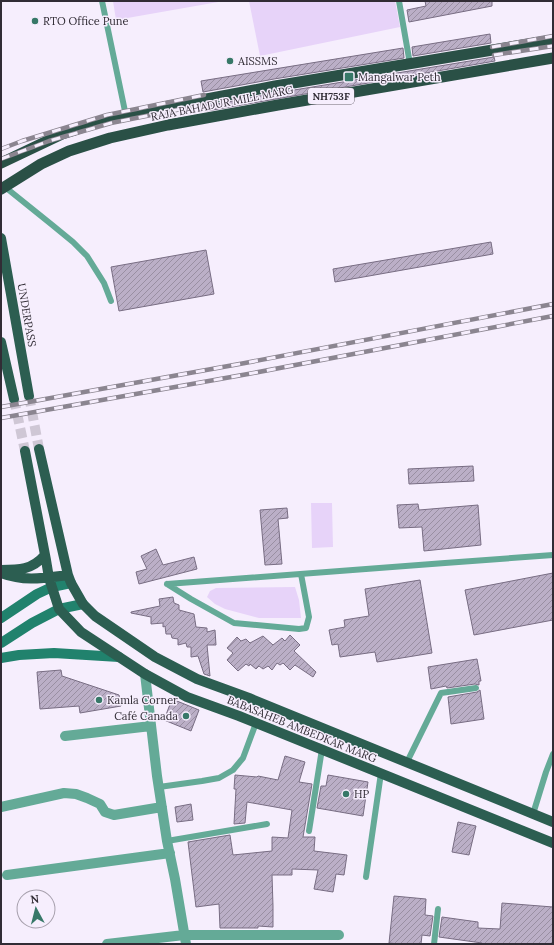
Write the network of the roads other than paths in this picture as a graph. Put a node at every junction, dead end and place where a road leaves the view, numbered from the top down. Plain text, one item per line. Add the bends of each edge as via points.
1 (102, 1) edge
2 (399, 1) edge
3 (553, 40) edge
4 (519, 45) junction
5 (553, 58) edge
6 (410, 64) junction
7 (522, 64) junction
8 (126, 116) junction
9 (1, 163) edge
10 (3, 188) edge
11 (1, 238) edge
12 (111, 301) dead end
13 (1, 342) edge
14 (29, 396) tunnel mouth
15 (14, 399) tunnel mouth
16 (39, 449) tunnel mouth
17 (25, 451) tunnel mouth
18 (45, 555) junction
19 (553, 555) edge
20 (1, 570) edge
21 (1, 573) edge
22 (301, 574) junction
23 (70, 579) junction
24 (50, 582) junction
25 (83, 604) junction
26 (59, 609) junction
27 (1, 618) edge
28 (1, 643) edge
29 (119, 657) junction
30 (1, 658) edge
31 (146, 674) junction
32 (476, 688) dead end
33 (256, 722) junction
34 (151, 726) junction
35 (66, 736) dead end
36 (322, 749) junction
37 (553, 754) edge
38 (407, 762) junction
39 (381, 773) junction
40 (159, 787) junction
41 (1, 807) edge
42 (162, 807) junction
43 (533, 814) junction
44 (553, 822) edge
45 (267, 824) dead end
46 (309, 830) dead end
47 (167, 841) junction
48 (553, 843) edge
49 (170, 853) junction
50 (7, 875) dead end
51 (366, 877) dead end
52 (438, 909) dead end
53 (339, 935) dead end
54 (185, 939) edge
55 (107, 944) edge
56 (434, 944) edge

1 - 8 lane
2 - 6 lane
3 - 4 highway, RAJA BAHADUR MILL MARG / NH753F
4 - 6 highway, RAJA BAHADUR MILL MARG / NH753F
4 - 7 highway
5 - 7 highway, RAJA BAHADUR MILL MARG / NH753F
6 - 8 highway, RAJA BAHADUR MILL MARG / NH753F via 275,86
7 - 10 highway, RAJA BAHADUR MILL MARG / NH753F via 278,105 110,138 69,151 41,164
8 - 9 highway, RAJA BAHADUR MILL MARG / NH753F via 62,134
10 - 12 lane via 67,237 87,256 104,283
11 - 14 main road, UNDERPASS
13 - 15 main road
16 - 23 main road, BABASAHEB AMBEDKAR MARG
17 - 18 main road
18 - 20 main road via 28,568
18 - 24 main road
19 - 22 lane
21 - 24 main road via 11,577
22 - 22 lane via 207,581 167,584 234,623 306,628 309,617
23 - 24 main road
23 - 25 main road, BABASAHEB AMBEDKAR MARG
24 - 26 main road
24 - 27 main road
25 - 26 main road
25 - 38 main road, BABASAHEB AMBEDKAR MARG via 95,616 155,657 197,680 249,698
26 - 28 main road
26 - 29 main road, BABASAHEB AMBEDKAR MARG via 82,632
29 - 30 main road via 54,653
29 - 31 main road, BABASAHEB AMBEDKAR MARG
31 - 33 main road, BABASAHEB AMBEDKAR MARG via 187,697
31 - 34 street
32 - 38 lane via 441,693
33 - 36 main road, BABASAHEB AMBEDKAR MARG
33 - 40 lane via 243,758 233,770 219,778
34 - 35 street
34 - 40 street
36 - 39 main road, BABASAHEB AMBEDKAR MARG
36 - 46 lane
37 - 43 lane
38 - 43 main road, BABASAHEB AMBEDKAR MARG
39 - 48 main road, BABASAHEB AMBEDKAR MARG
39 - 51 lane
40 - 42 street
41 - 42 street via 64,793 87,798 100,804 105,812 114,814
42 - 47 street
43 - 44 main road, BABASAHEB AMBEDKAR MARG
45 - 47 lane
47 - 49 street
49 - 50 street
49 - 54 street
52 - 56 lane
53 - 54 street
54 - 55 street

